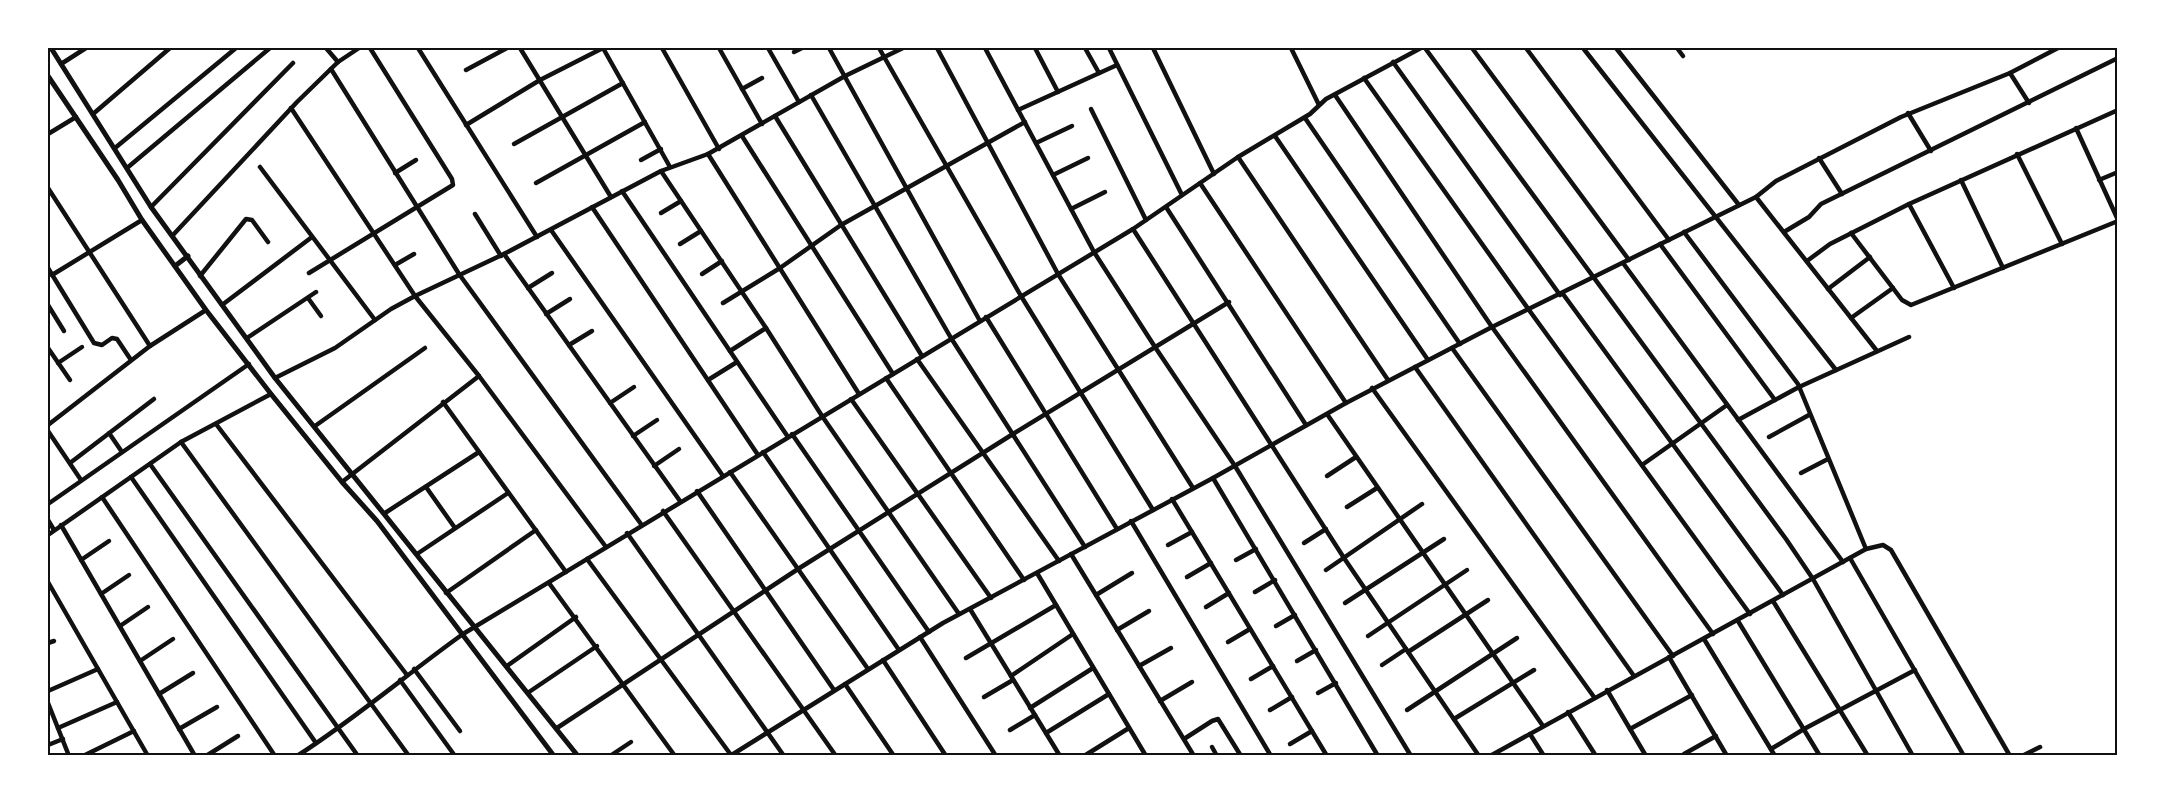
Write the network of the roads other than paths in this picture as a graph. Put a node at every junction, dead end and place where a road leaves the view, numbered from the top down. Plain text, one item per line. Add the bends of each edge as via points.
1 (51, 48) edge
2 (86, 48) edge
3 (170, 48) edge
4 (236, 48) edge
5 (270, 48) edge
6 (326, 48) edge
7 (359, 48) edge
8 (370, 48) edge
9 (418, 48) edge
10 (507, 48) edge
11 (520, 48) edge
12 (603, 48) edge
13 (662, 48) edge
14 (719, 48) edge
15 (768, 48) edge
16 (802, 48) edge
17 (828, 48) edge
18 (878, 48) edge
19 (903, 48) edge
20 (937, 48) edge
21 (985, 48) edge
22 (1035, 48) edge
23 (1085, 48) edge
24 (1109, 48) edge
25 (1153, 48) edge
26 (1291, 48) edge
27 (1421, 48) edge
28 (1425, 48) edge
29 (1472, 48) edge
30 (1526, 48) edge
31 (1583, 48) edge
32 (1616, 48) edge
33 (1677, 48) edge
34 (2058, 48) edge
35 (794, 52) dead end
36 (884, 56) junction
37 (1683, 56) dead end
38 (2118, 58) edge
39 (338, 62) junction
40 (1393, 62) junction
41 (293, 63) dead end
42 (61, 64) junction
43 (1118, 65) junction
44 (331, 69) junction
45 (466, 70) dead end
46 (1099, 73) junction
47 (2010, 73) junction
48 (48, 76) edge
49 (845, 76) junction
50 (762, 78) dead end
51 (1364, 78) junction
52 (540, 80) junction
53 (623, 83) junction
54 (742, 89) junction
55 (1058, 92) junction
56 (1335, 94) junction
57 (811, 95) junction
58 (799, 102) junction
59 (2029, 103) junction
60 (1319, 105) junction
61 (290, 108) junction
62 (1091, 109) dead end
63 (1018, 110) junction
64 (2118, 110) edge
65 (1908, 113) junction
66 (93, 114) junction
67 (775, 116) junction
68 (76, 117) junction
69 (562, 117) junction
70 (1305, 118) junction
71 (645, 122) junction
72 (1025, 122) junction
73 (762, 124) junction
74 (466, 125) junction
75 (1072, 126) dead end
76 (2076, 128) junction
77 (48, 134) edge
78 (742, 136) junction
79 (1275, 136) junction
80 (988, 143) junction
81 (1036, 143) junction
82 (514, 144) dead end
83 (115, 148) junction
84 (661, 149) junction
85 (719, 149) junction
86 (1931, 151) junction
87 (708, 154) junction
88 (2017, 154) junction
89 (585, 155) junction
90 (1238, 157) junction
91 (1088, 158) dead end
92 (1819, 158) junction
93 (416, 160) dead end
94 (640, 160) dead end
95 (946, 165) junction
96 (670, 167) junction
97 (127, 168) junction
98 (260, 168) dead end
99 (661, 171) junction
100 (2118, 172) edge
101 (395, 173) junction
102 (1214, 174) junction
103 (1053, 175) junction
104 (1961, 180) junction
105 (2099, 180) junction
106 (536, 183) dead end
107 (1200, 183) junction
108 (906, 187) junction
109 (48, 188) edge
110 (622, 191) junction
111 (1105, 192) dead end
112 (1842, 194) junction
113 (1182, 195) junction
114 (611, 197) junction
115 (1756, 197) junction
116 (681, 201) junction
117 (1909, 204) junction
118 (875, 205) junction
119 (1739, 205) junction
120 (152, 207) junction
121 (417, 207) junction
122 (592, 207) junction
123 (1166, 207) junction
124 (1071, 209) junction
125 (661, 213) dead end
126 (475, 214) dead end
127 (1715, 216) junction
128 (142, 220) junction
129 (1146, 220) junction
130 (2118, 220) edge
131 (842, 225) junction
132 (1133, 229) junction
133 (551, 230) junction
134 (701, 231) junction
135 (1684, 232) junction
136 (1784, 232) junction
137 (1851, 233) junction
138 (173, 234) junction
139 (374, 234) junction
140 (312, 237) junction
141 (537, 237) junction
142 (1669, 240) junction
143 (268, 242) dead end
144 (680, 244) dead end
145 (1660, 244) junction
146 (2062, 244) junction
147 (811, 246) junction
148 (89, 252) junction
149 (1094, 252) junction
150 (414, 254) dead end
151 (502, 255) junction
152 (188, 256) junction
153 (1870, 257) junction
154 (329, 260) junction
155 (1629, 260) junction
156 (722, 261) junction
157 (1807, 261) junction
158 (1623, 263) junction
159 (395, 265) junction
160 (175, 266) junction
161 (48, 268) edge
162 (780, 268) junction
163 (2003, 268) junction
164 (552, 272) dead end
165 (309, 273) dead end
166 (458, 274) junction
167 (702, 274) dead end
168 (1058, 274) junction
169 (52, 275) junction
170 (200, 276) junction
171 (1594, 278) junction
172 (528, 288) junction
173 (1893, 288) junction
174 (1954, 288) junction
175 (1828, 289) junction
176 (316, 292) dead end
177 (742, 292) junction
178 (1562, 294) junction
179 (415, 296) junction
180 (1021, 296) junction
181 (308, 298) junction
182 (570, 299) dead end
183 (1229, 302) junction
184 (724, 303) dead end
185 (48, 305) edge
186 (222, 305) junction
187 (206, 310) junction
188 (1529, 310) junction
189 (546, 314) junction
190 (321, 316) dead end
191 (986, 318) junction
192 (1851, 318) junction
193 (376, 320) junction
194 (980, 321) junction
195 (1193, 324) junction
196 (1492, 327) junction
197 (766, 328) junction
198 (64, 331) dead end
199 (592, 331) dead end
200 (1909, 337) dead end
201 (248, 338) junction
202 (951, 338) junction
203 (1460, 344) junction
204 (569, 345) junction
205 (150, 346) junction
206 (82, 347) dead end
207 (1155, 347) junction
208 (48, 348) edge
209 (425, 348) dead end
210 (1452, 348) junction
211 (730, 351) junction
212 (1877, 352) junction
213 (919, 358) junction
214 (131, 360) junction
215 (1428, 360) junction
216 (737, 362) junction
217 (58, 363) junction
218 (249, 364) junction
219 (1414, 367) junction
220 (1118, 370) junction
221 (1836, 370) junction
222 (892, 374) junction
223 (478, 376) junction
224 (275, 378) junction
225 (886, 378) junction
226 (70, 380) dead end
227 (708, 380) junction
228 (1388, 380) junction
229 (634, 386) dead end
230 (1799, 387) junction
231 (1372, 388) junction
232 (1080, 393) junction
233 (272, 394) junction
234 (859, 394) junction
235 (154, 399) dead end
236 (851, 399) junction
237 (1775, 400) junction
238 (443, 402) junction
239 (1346, 403) junction
240 (610, 404) junction
241 (1727, 405) junction
242 (1046, 414) junction
243 (1327, 414) junction
244 (1809, 415) junction
245 (822, 416) junction
246 (657, 420) dead end
247 (1738, 420) junction
248 (1700, 423) junction
249 (48, 424) edge
250 (216, 424) junction
251 (1306, 425) junction
252 (315, 426) junction
253 (48, 431) edge
254 (109, 434) junction
255 (1013, 434) junction
256 (633, 436) junction
257 (790, 436) junction
258 (1769, 437) dead end
259 (182, 442) junction
260 (1672, 442) junction
261 (1271, 445) junction
262 (680, 449) dead end
263 (122, 452) junction
264 (479, 452) junction
265 (763, 452) junction
266 (982, 453) junction
267 (758, 455) junction
268 (1356, 457) junction
269 (1828, 459) junction
270 (70, 463) junction
271 (150, 464) junction
272 (1642, 465) junction
273 (654, 466) junction
274 (1235, 466) junction
275 (730, 472) junction
276 (352, 473) junction
277 (951, 473) junction
278 (1801, 473) dead end
279 (723, 476) junction
280 (1327, 476) dead end
281 (132, 477) junction
282 (1213, 478) junction
283 (81, 480) junction
284 (342, 482) junction
285 (426, 487) junction
286 (1193, 488) junction
287 (1377, 488) junction
288 (697, 492) junction
289 (508, 493) junction
290 (918, 494) junction
291 (102, 497) junction
292 (1172, 499) junction
293 (48, 502) edge
294 (680, 502) junction
295 (1422, 504) dead end
296 (1347, 507) dead end
297 (1153, 510) junction
298 (663, 511) junction
299 (385, 513) junction
300 (888, 513) junction
301 (48, 520) edge
302 (1399, 520) junction
303 (1131, 521) junction
304 (642, 524) junction
305 (61, 525) junction
306 (455, 528) junction
307 (1117, 529) junction
308 (1326, 529) junction
309 (54, 530) junction
310 (536, 530) junction
311 (859, 531) junction
312 (1192, 532) junction
313 (627, 533) junction
314 (48, 535) edge
315 (1444, 538) dead end
316 (109, 542) dead end
317 (1304, 543) dead end
318 (1168, 545) dead end
319 (606, 547) junction
320 (1085, 547) junction
321 (830, 549) junction
322 (1256, 549) junction
323 (1866, 549) junction
324 (1422, 553) junction
325 (417, 554) junction
326 (1071, 554) junction
327 (1344, 558) junction
328 (1850, 558) junction
329 (587, 559) junction
330 (81, 560) junction
331 (1236, 560) dead end
332 (1059, 561) junction
333 (1842, 562) junction
334 (1211, 564) junction
335 (798, 569) junction
336 (1326, 570) dead end
337 (1467, 570) dead end
338 (566, 572) junction
339 (1037, 573) junction
340 (1132, 573) dead end
341 (129, 575) dead end
342 (1188, 577) dead end
343 (1812, 579) junction
344 (1024, 580) junction
345 (1275, 580) junction
346 (48, 582) edge
347 (549, 583) junction
348 (1444, 585) junction
349 (1366, 590) junction
350 (765, 591) junction
351 (1255, 592) dead end
352 (446, 593) junction
353 (1229, 593) junction
354 (101, 594) junction
355 (1096, 594) junction
356 (1783, 595) junction
357 (991, 598) junction
358 (1488, 600) dead end
359 (1773, 601) junction
360 (1345, 603) dead end
361 (1056, 605) junction
362 (148, 607) dead end
363 (1206, 607) dead end
364 (970, 609) junction
365 (734, 611) junction
366 (1149, 611) dead end
367 (960, 614) junction
368 (1465, 614) junction
369 (1750, 614) junction
370 (1295, 615) junction
371 (576, 617) junction
372 (1738, 620) junction
373 (1388, 622) junction
374 (120, 626) junction
375 (475, 626) junction
376 (1276, 626) dead end
377 (1250, 629) junction
378 (1117, 630) junction
379 (929, 632) junction
380 (463, 634) junction
381 (1073, 634) junction
382 (1713, 634) junction
383 (699, 635) junction
384 (1368, 636) dead end
385 (920, 637) junction
386 (1517, 638) dead end
387 (173, 639) dead end
388 (1704, 639) junction
389 (54, 641) dead end
390 (1228, 642) dead end
391 (48, 643) edge
392 (991, 643) junction
393 (597, 646) junction
394 (1171, 648) dead end
395 (899, 650) junction
396 (1316, 650) junction
397 (1407, 651) junction
398 (1492, 654) junction
399 (1671, 657) junction
400 (966, 658) dead end
401 (661, 660) junction
402 (883, 660) junction
403 (140, 661) junction
404 (1297, 661) dead end
405 (1382, 665) dead end
406 (507, 666) junction
407 (1139, 666) junction
408 (1273, 666) junction
409 (1093, 668) junction
410 (98, 669) junction
411 (414, 669) junction
412 (868, 669) junction
413 (1534, 670) dead end
414 (1915, 670) junction
415 (193, 673) dead end
416 (407, 675) junction
417 (1634, 676) junction
418 (1012, 678) junction
419 (1251, 679) dead end
420 (400, 680) junction
421 (1192, 682) dead end
422 (1336, 683) junction
423 (1513, 683) junction
424 (845, 684) junction
425 (624, 685) junction
426 (834, 690) junction
427 (1607, 690) junction
428 (1876, 690) junction
429 (48, 691) edge
430 (529, 692) junction
431 (1435, 692) junction
432 (1318, 693) dead end
433 (159, 694) junction
434 (1109, 694) junction
435 (1692, 695) junction
436 (984, 697) dead end
437 (1292, 697) junction
438 (1594, 697) junction
439 (1160, 701) junction
440 (117, 702) junction
441 (372, 704) junction
442 (48, 706) edge
443 (217, 706) dead end
444 (1030, 708) junction
445 (804, 709) junction
446 (1270, 710) dead end
447 (1407, 710) dead end
448 (1840, 710) junction
449 (1568, 712) junction
450 (1035, 716) junction
451 (1454, 719) junction
452 (1543, 726) junction
453 (58, 728) junction
454 (557, 728) junction
455 (1129, 728) junction
456 (179, 729) junction
457 (337, 729) junction
458 (1630, 729) junction
459 (1804, 729) junction
460 (1010, 730) dead end
461 (134, 731) junction
462 (460, 731) dead end
463 (1312, 731) junction
464 (767, 732) junction
465 (1046, 733) junction
466 (1530, 734) junction
467 (238, 736) dead end
468 (1716, 736) junction
469 (63, 739) junction
470 (1184, 739) junction
471 (631, 742) dead end
472 (316, 743) junction
473 (1290, 744) dead end
474 (48, 745) edge
475 (2040, 746) dead end
476 (1212, 747) dead end
477 (1771, 749) junction
478 (1684, 754) dead end
479 (733, 755) edge
480 (1057, 755) edge
481 (1494, 755) edge
482 (69, 756) edge
483 (84, 756) edge
484 (148, 756) edge
485 (195, 756) edge
486 (206, 756) edge
487 (276, 756) edge
488 (297, 756) edge
489 (358, 756) edge
490 (409, 756) edge
491 (455, 756) edge
492 (554, 756) edge
493 (578, 756) edge
494 (610, 756) edge
495 (675, 756) edge
496 (784, 756) edge
497 (836, 756) edge
498 (894, 756) edge
499 (946, 756) edge
500 (996, 756) edge
501 (1084, 756) edge
502 (1146, 756) edge
503 (1194, 756) edge
504 (1218, 756) edge
505 (1241, 756) edge
506 (1271, 756) edge
507 (1327, 756) edge
508 (1378, 756) edge
509 (1411, 756) edge
510 (1479, 756) edge
511 (1544, 756) edge
512 (1596, 756) edge
513 (1646, 756) edge
514 (1728, 756) edge
515 (1775, 756) edge
516 (1820, 756) edge
517 (1868, 756) edge
518 (1913, 756) edge
519 (1964, 756) edge
520 (2010, 756) edge
521 (2022, 756) edge

1 - 42 street
2 - 42 street
3 - 66 street
4 - 83 street
5 - 97 street
6 - 39 street
7 - 39 street
8 - 121 street via 452,179 453,185
9 - 74 street
10 - 45 street
11 - 52 street
12 - 52 street
12 - 53 street
13 - 85 street
14 - 54 street
15 - 58 street
16 - 35 street
17 - 49 street
18 - 36 street
19 - 36 street
20 - 80 street
21 - 63 street
22 - 55 street
23 - 46 street
24 - 43 street
25 - 102 street
26 - 60 street
27 - 40 street
28 - 171 street
29 - 155 street
30 - 142 street
31 - 127 street
32 - 119 street
33 - 37 street
34 - 47 street
36 - 49 street
36 - 95 street
38 - 59 street
39 - 44 street
40 - 51 street
40 - 178 street
41 - 120 street
42 - 66 street
43 - 46 street
43 - 113 street
44 - 61 street
44 - 101 street
46 - 55 street
47 - 59 street
47 - 65 street
48 - 68 street
49 - 57 street
49 - 108 street
50 - 54 street
51 - 56 street
51 - 188 street
52 - 69 street
52 - 74 street
53 - 69 street
53 - 71 street
54 - 73 street
55 - 63 street
56 - 60 street
56 - 196 street
57 - 58 street
57 - 118 street
58 - 67 street
59 - 86 street
60 - 70 street
61 - 138 street
61 - 139 street
62 - 129 street
63 - 72 street
64 - 76 street
65 - 86 street
65 - 92 street
66 - 83 street
67 - 73 street
67 - 131 street
68 - 77 street
68 - 128 street
69 - 82 street
69 - 89 street
70 - 79 street
70 - 203 street
71 - 84 street
71 - 89 street
72 - 80 street
72 - 81 street
73 - 78 street
74 - 141 street
75 - 81 street
76 - 88 street
76 - 105 street
78 - 85 street
78 - 147 street
79 - 90 street
79 - 215 street
80 - 95 street
80 - 168 street
81 - 103 street
83 - 97 street
84 - 94 street
84 - 96 street
85 - 87 street
86 - 112 street
87 - 96 street
87 - 162 street
88 - 104 street
88 - 146 street
89 - 106 street
89 - 114 street
90 - 102 street
90 - 228 street
91 - 103 street
92 - 112 street
92 - 115 street via 1776,181
93 - 101 street
95 - 108 street
95 - 180 street
96 - 99 street
97 - 120 street
98 - 140 street
99 - 110 street
99 - 116 street
100 - 105 street
101 - 121 street
102 - 107 street
103 - 124 street
104 - 117 street
104 - 163 street
105 - 130 street
107 - 113 street
107 - 239 street
108 - 118 street
108 - 194 street
109 - 148 street
110 - 114 street
110 - 211 street
111 - 124 street
112 - 136 street via 1821,204 1809,217
113 - 123 street
114 - 122 street
115 - 119 street
115 - 136 street
116 - 125 street
116 - 134 street
117 - 137 street
117 - 174 street
118 - 131 street
118 - 202 street
119 - 127 street
120 - 138 street
121 - 139 street
121 - 166 street
122 - 133 street
122 - 227 street
123 - 129 street
123 - 183 street
124 - 149 street
126 - 151 street
127 - 135 street
127 - 221 street
128 - 148 street
128 - 160 street
129 - 132 street
130 - 146 street
131 - 147 street
131 - 213 street
132 - 149 street
132 - 195 street
133 - 141 street
133 - 279 street
134 - 144 street
134 - 156 street
135 - 142 street
135 - 230 street
136 - 157 street
137 - 153 street
137 - 157 street
138 - 152 street
139 - 154 street
139 - 159 street
140 - 154 street
140 - 186 street
141 - 151 street
142 - 145 street
143 - 170 street via 252,220 246,220
145 - 155 street
145 - 237 street
146 - 163 street
147 - 162 street
147 - 222 street
148 - 169 street
148 - 205 street
149 - 168 street
149 - 207 street
150 - 159 street
151 - 166 street
151 - 172 street
152 - 160 street
152 - 170 street
153 - 173 street
153 - 175 street
154 - 165 street
154 - 193 street
155 - 158 street
156 - 167 street
156 - 177 street
157 - 175 street
158 - 171 street
158 - 241 street
159 - 179 street
160 - 187 street
161 - 169 street
162 - 177 street
162 - 234 street
163 - 174 street
164 - 172 street
166 - 179 street
166 - 304 street
168 - 180 street
168 - 220 street
169 - 214 street via 94,343 102,345 112,338 117,339
170 - 186 street
171 - 178 street
171 - 248 street
172 - 189 street
173 - 174 street via 1902,300 1911,305
173 - 192 street
175 - 192 street
176 - 181 street
177 - 184 street
177 - 197 street
178 - 188 street
178 - 260 street
179 - 193 street
179 - 223 street
180 - 191 street
180 - 232 street
181 - 190 street
181 - 201 street
182 - 189 street
183 - 195 street
183 - 251 street
185 - 198 street
186 - 201 street
187 - 205 street
187 - 218 street
188 - 196 street
188 - 272 street
189 - 204 street
191 - 194 street
191 - 242 street
192 - 212 street
193 - 224 street via 335,348
194 - 202 street
195 - 207 street
195 - 261 street
196 - 203 street
196 - 382 street
197 - 211 street
197 - 245 street
199 - 204 street
200 - 212 street
201 - 224 street
202 - 213 street
202 - 255 street
203 - 210 street
204 - 240 street
205 - 214 street
206 - 217 street
207 - 220 street
207 - 274 street
208 - 217 street
209 - 252 street
210 - 215 street
210 - 399 street
211 - 216 street
212 - 221 street
213 - 222 street
213 - 266 street
214 - 249 street
215 - 219 street
216 - 227 street
216 - 257 street
217 - 226 street
218 - 233 street
218 - 263 street
219 - 228 street
219 - 417 street
220 - 232 street
220 - 286 street
221 - 230 street
222 - 225 street
223 - 238 street
223 - 319 street
224 - 252 street
225 - 234 street
225 - 277 street
227 - 267 street
228 - 231 street
229 - 240 street
230 - 237 street
230 - 244 street
231 - 239 street
231 - 438 street
232 - 242 street
232 - 297 street
233 - 250 street
233 - 284 street
234 - 236 street
235 - 254 street
236 - 245 street
236 - 290 street
237 - 247 street
238 - 264 street
238 - 276 street
239 - 243 street
240 - 256 street
241 - 247 street
241 - 248 street
242 - 255 street
242 - 307 street
243 - 251 street
243 - 268 street
244 - 258 street
244 - 269 street
245 - 257 street
245 - 300 street
246 - 256 street
247 - 333 street
248 - 260 street
248 - 343 street
250 - 259 street
250 - 416 street
251 - 261 street
252 - 276 street
253 - 270 street
254 - 263 street
254 - 270 street
255 - 266 street
255 - 320 street
256 - 273 street
257 - 265 street
257 - 311 street
259 - 271 street
259 - 441 street
260 - 272 street
260 - 356 street
261 - 274 street
261 - 308 street
262 - 273 street
263 - 283 street
264 - 285 street
264 - 289 street
265 - 267 street
265 - 321 street
266 - 277 street
266 - 332 street
267 - 275 street
268 - 280 street
268 - 287 street
269 - 278 street
269 - 323 street
270 - 283 street
271 - 281 street
271 - 457 street
272 - 369 street
273 - 294 street
274 - 282 street
274 - 509 street
275 - 279 street
275 - 335 street
276 - 284 street
276 - 299 street
277 - 290 street
277 - 344 street
279 - 288 street
281 - 291 street
281 - 472 street
282 - 286 street
282 - 322 street
283 - 293 street
284 - 380 street
285 - 299 street
285 - 306 street
286 - 292 street
287 - 296 street
287 - 302 street
288 - 294 street
288 - 350 street
289 - 306 street
289 - 310 street
290 - 300 street
290 - 357 street
291 - 305 street
291 - 487 street
292 - 297 street
292 - 312 street
294 - 298 street
295 - 302 street
297 - 303 street
298 - 304 street
298 - 365 street
299 - 325 street
300 - 311 street
300 - 367 street
301 - 309 street
302 - 324 street
302 - 327 street
303 - 307 street
303 - 506 street
304 - 313 street
305 - 309 street
305 - 330 street
306 - 325 street
307 - 320 street
308 - 317 street
308 - 327 street
309 - 314 street
310 - 338 street
310 - 352 street
311 - 321 street
311 - 379 street
312 - 318 street
312 - 334 street
313 - 319 street
313 - 383 street
315 - 324 street
316 - 330 street
319 - 329 street
320 - 326 street
321 - 335 street
321 - 395 street
322 - 331 street
322 - 345 street
323 - 328 street
323 - 520 street via 1883,545 1891,550
324 - 348 street
324 - 349 street
325 - 352 street
326 - 332 street
326 - 355 street
327 - 336 street
327 - 349 street
328 - 333 street
328 - 414 street
329 - 338 street
329 - 401 street
330 - 354 street
332 - 339 street
333 - 343 street
334 - 342 street
334 - 353 street
335 - 350 street
335 - 412 street
337 - 348 street
338 - 347 street
339 - 344 street
339 - 361 street
340 - 355 street
341 - 354 street
343 - 356 street
343 - 428 street
344 - 357 street
345 - 351 street
345 - 370 street
346 - 410 street
347 - 371 street
347 - 375 street
348 - 368 street
348 - 373 street
349 - 360 street
349 - 373 street
350 - 365 street
350 - 426 street
352 - 375 street
353 - 363 street
353 - 377 street
354 - 374 street
355 - 378 street
356 - 359 street
357 - 364 street
358 - 368 street
359 - 369 street
359 - 448 street
361 - 381 street
361 - 392 street
362 - 374 street
364 - 367 street
364 - 392 street
365 - 383 street
365 - 445 street
366 - 378 street
367 - 379 street
368 - 397 street
368 - 398 street
369 - 372 street
370 - 376 street
370 - 396 street
371 - 393 street
371 - 406 street
372 - 382 street
372 - 459 street
373 - 384 street
373 - 397 street
374 - 403 street
375 - 380 street
375 - 406 street
377 - 390 street
377 - 408 street
378 - 407 street
379 - 385 street
380 - 411 street
380 - 492 street
381 - 409 street
381 - 418 street
382 - 388 street
383 - 401 street
383 - 464 street
385 - 395 street
385 - 500 street
386 - 398 street
387 - 403 street
388 - 399 street
388 - 477 street
389 - 391 street
392 - 400 street
392 - 418 street
393 - 425 street
393 - 430 street
394 - 407 street
395 - 402 street
396 - 404 street
396 - 422 street
397 - 405 street
397 - 431 street
398 - 423 street
398 - 431 street
399 - 417 street
399 - 435 street
401 - 425 street
401 - 479 street
402 - 412 street
402 - 499 street
403 - 433 street
406 - 430 street
407 - 439 street
408 - 419 street
408 - 437 street
409 - 434 street
409 - 444 street
410 - 429 street
410 - 440 street
411 - 416 street
411 - 462 street
412 - 424 street
413 - 423 street
414 - 428 street
414 - 519 street
415 - 433 street
416 - 420 street
417 - 427 street
418 - 436 street
418 - 444 street
420 - 441 street
420 - 491 street
421 - 439 street
422 - 432 street
422 - 508 street
423 - 451 street
423 - 452 street
424 - 426 street
424 - 498 street
425 - 454 street
425 - 495 street
426 - 445 street
427 - 438 street
427 - 458 street
428 - 448 street
428 - 518 street
430 - 454 street
431 - 447 street
431 - 451 street
433 - 456 street
434 - 455 street
434 - 465 street
435 - 458 street
435 - 468 street
437 - 446 street
437 - 463 street
438 - 449 street
439 - 470 street
440 - 453 street
440 - 461 street
441 - 457 street
441 - 490 street
442 - 453 street
443 - 456 street
444 - 450 street
445 - 464 street
445 - 497 street
448 - 459 street
448 - 517 street
449 - 452 street
449 - 512 street
450 - 460 street
450 - 465 street
451 - 510 street
452 - 466 street
453 - 469 street
454 - 493 street
455 - 501 street
455 - 502 street
456 - 485 street
457 - 472 street
457 - 489 street
458 - 513 street
459 - 477 street
459 - 516 street
461 - 483 street
461 - 484 street
463 - 473 street
463 - 507 street
464 - 479 street
464 - 496 street
465 - 480 street
466 - 481 street
466 - 511 street
467 - 486 street
468 - 478 street
468 - 514 street
469 - 474 street
469 - 482 street
470 - 503 street
470 - 505 street via 1218,719
471 - 494 street
472 - 488 street
475 - 521 street
476 - 504 street
477 - 515 street

